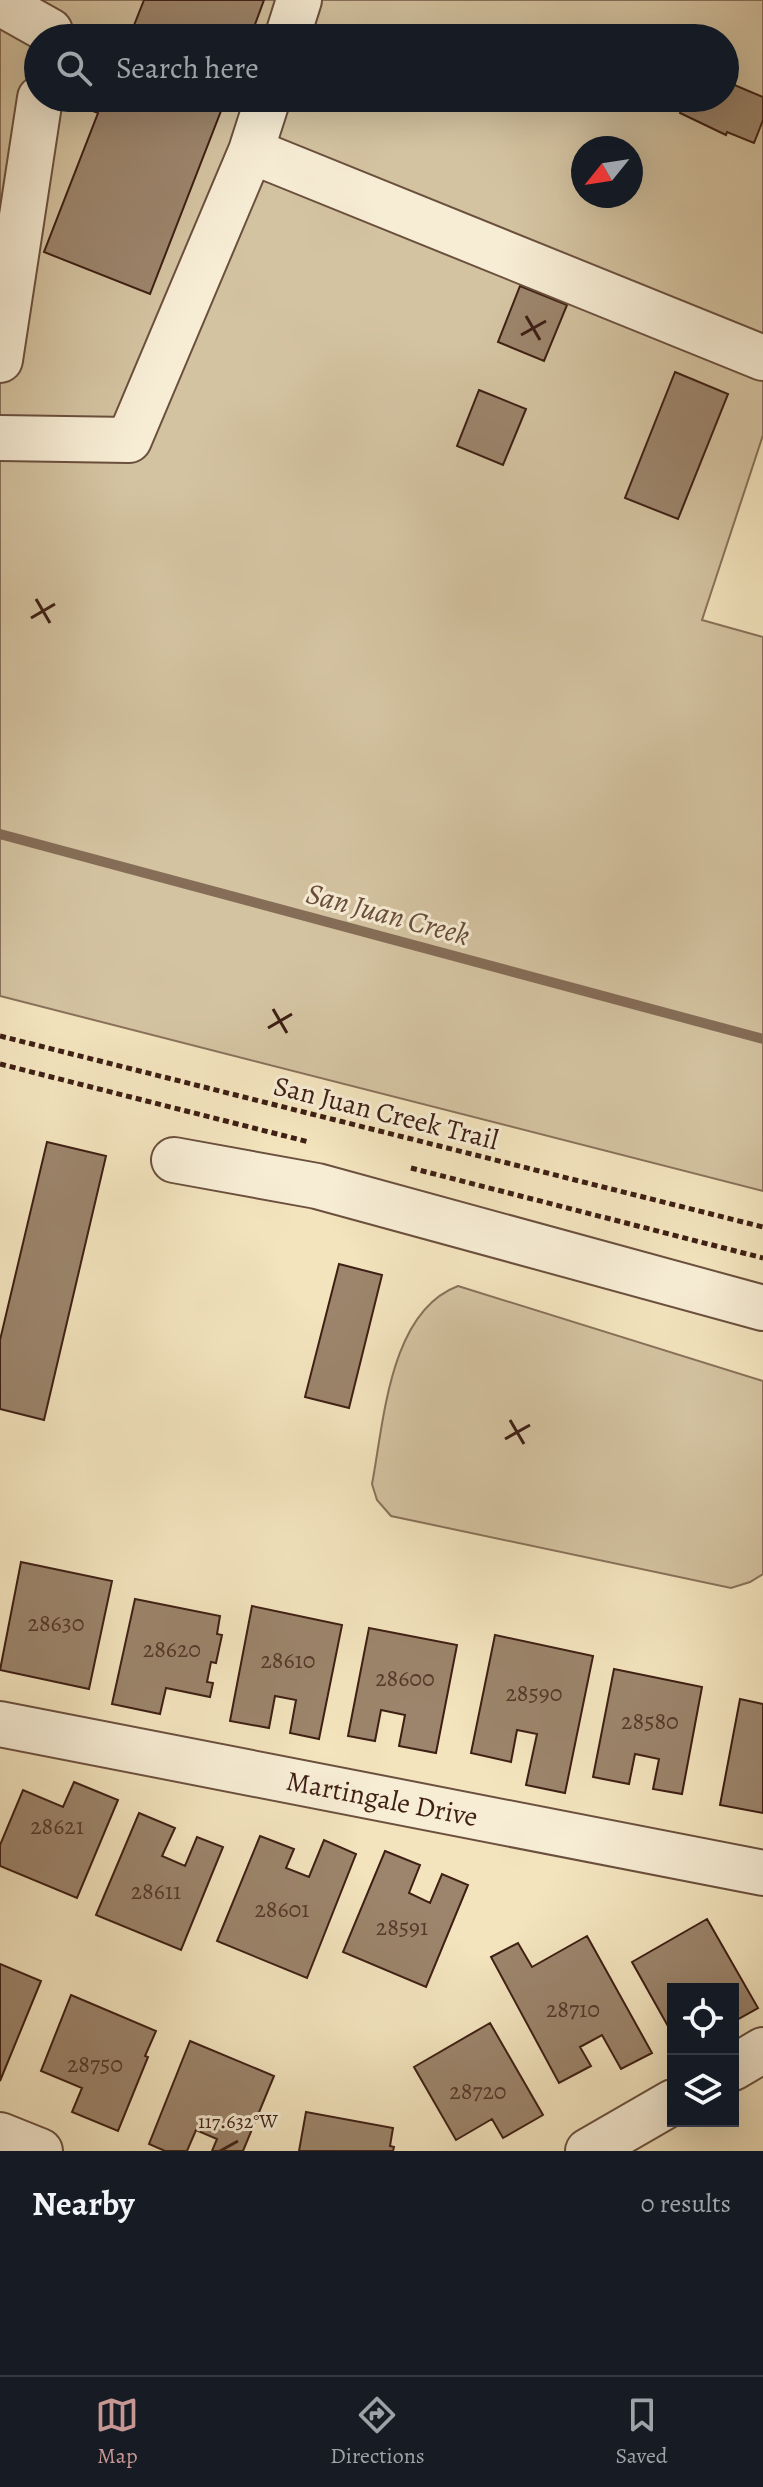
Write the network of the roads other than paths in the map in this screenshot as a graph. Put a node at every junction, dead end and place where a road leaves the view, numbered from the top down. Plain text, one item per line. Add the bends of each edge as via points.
1 (299, 0) edge
2 (0, 3) edge
3 (55, 23) edge
4 (291, 24) edge
5 (38, 112) edge
6 (264, 112) edge
7 (251, 151) junction
8 (763, 358) edge
9 (0, 360) edge
10 (0, 438) edge
11 (174, 1160) dead end
12 (763, 1308) edge
13 (0, 1724) edge
14 (763, 1873) edge
15 (763, 2050) edge
16 (739, 2064) edge
17 (667, 2105) edge
18 (0, 2135) edge
19 (40, 2151) edge
20 (588, 2151) edge

1 - 4 street
2 - 3 street
5 - 9 street
6 - 7 street
7 - 8 street
7 - 10 street via 129,440
11 - 12 street via 317,1186
13 - 14 street, Martingale Drive
15 - 16 street
17 - 20 street
18 - 19 street

